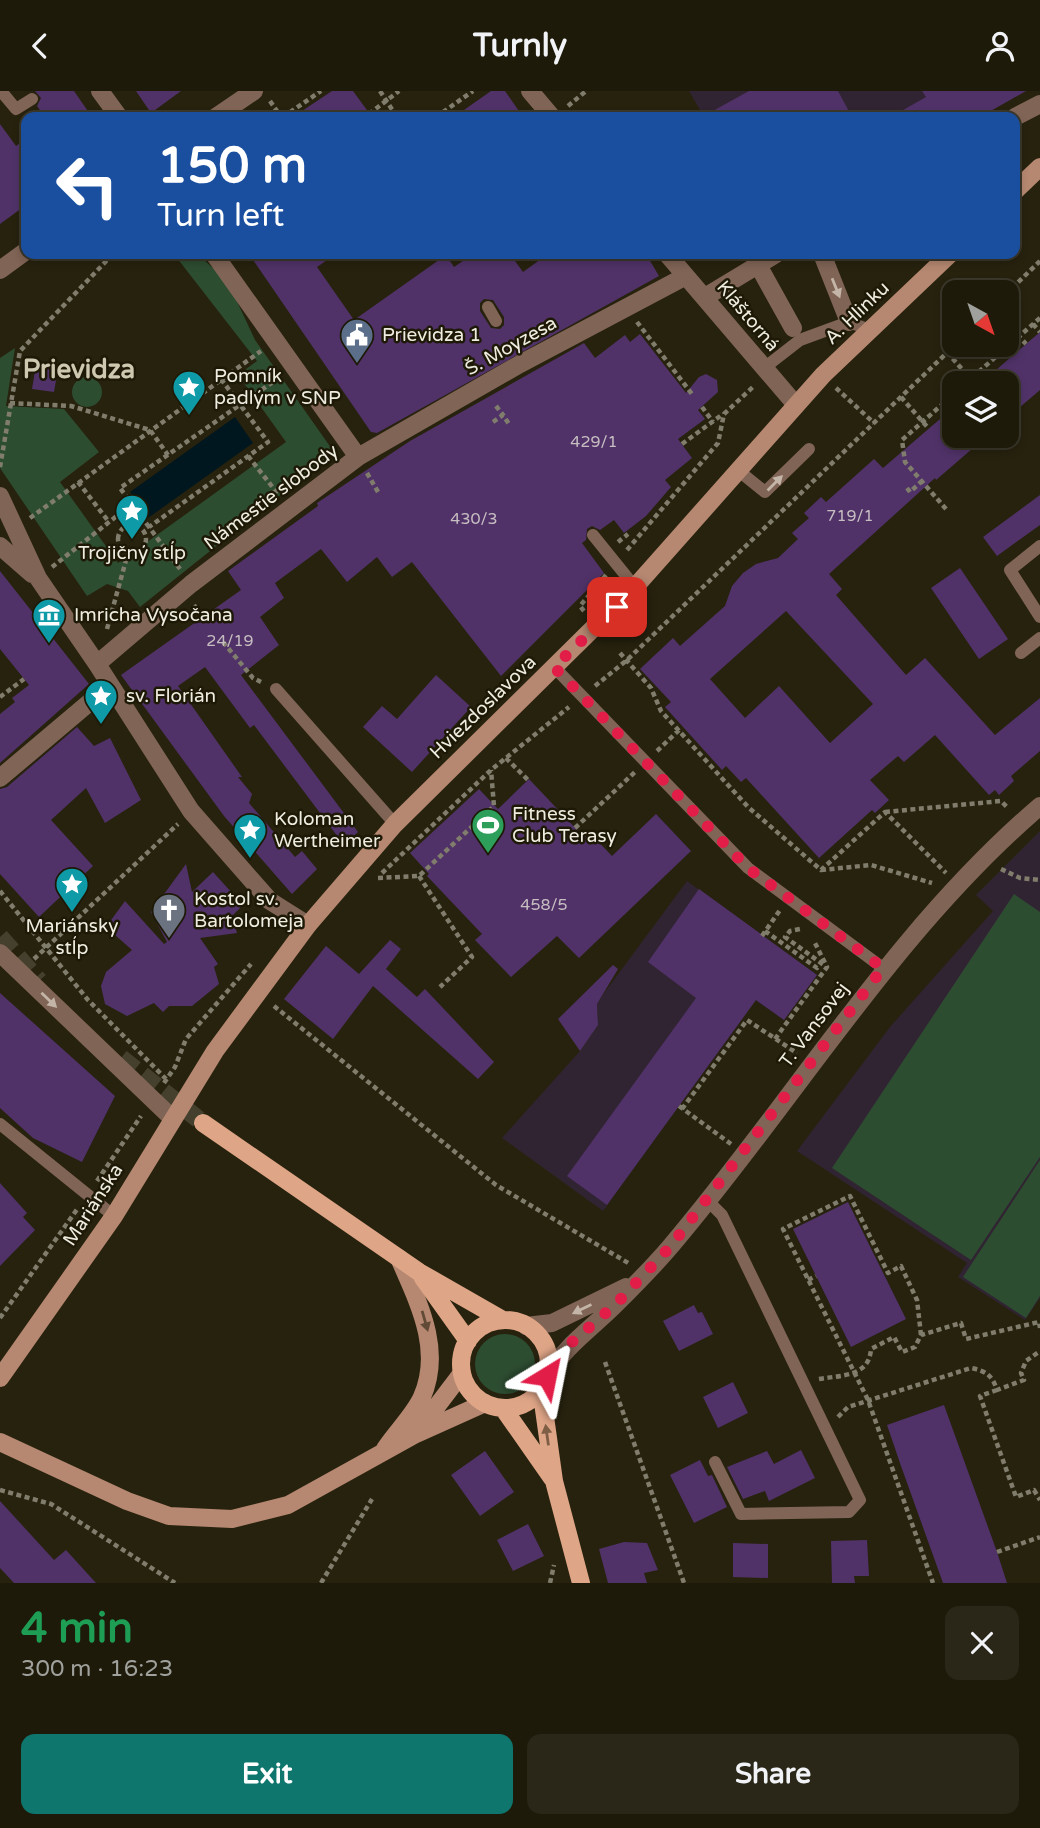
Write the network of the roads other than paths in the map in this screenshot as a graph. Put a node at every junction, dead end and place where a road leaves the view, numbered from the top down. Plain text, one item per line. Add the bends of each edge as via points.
1 (1, 91) edge
2 (100, 91) edge
3 (254, 91) edge
4 (530, 91) edge
5 (32, 99) dead end
6 (1040, 104) edge
7 (115, 112) edge
8 (223, 112) edge
9 (548, 112) edge
10 (1020, 114) edge
11 (1040, 167) edge
12 (1020, 186) edge
13 (21, 255) edge
14 (218, 259) edge
15 (671, 259) edge
16 (768, 259) edge
17 (824, 259) edge
18 (945, 259) edge
19 (758, 265) junction
20 (0, 270) edge
21 (686, 276) junction
22 (705, 297) junction
23 (488, 307) dead end
24 (496, 321) dead end
25 (849, 322) junction
26 (793, 328) dead end
27 (870, 330) junction
28 (766, 370) junction
29 (796, 405) junction
30 (808, 449) dead end
31 (358, 457) junction
32 (739, 471) junction
33 (0, 496) edge
34 (593, 535) dead end
35 (0, 546) edge
36 (1040, 546) edge
37 (38, 578) junction
38 (635, 587) junction
39 (1040, 617) edge
40 (1040, 638) edge
41 (1021, 653) dead end
42 (97, 664) junction
43 (554, 667) junction
44 (110, 685) junction
45 (276, 689) road end
46 (0, 778) edge
47 (1040, 806) edge
48 (395, 824) junction
49 (308, 925) junction
50 (0, 953) edge
51 (883, 968) junction
52 (215, 1051) joint
53 (172, 1118) junction
54 (203, 1123) tunnel mouth
55 (0, 1125) edge
56 (707, 1200) junction
57 (114, 1216) junction
58 (399, 1258) junction
59 (419, 1272) junction
60 (635, 1283) junction
61 (503, 1320) junction
62 (526, 1326) junction
63 (468, 1341) junction
64 (462, 1373) junction
65 (0, 1378) edge
66 (544, 1382) junction
67 (494, 1406) junction
68 (416, 1434) junction
69 (0, 1442) edge
70 (384, 1450) junction
71 (715, 1462) dead end
72 (554, 1481) junction
73 (581, 1583) edge

1 - 5 lane via 16,109
2 - 7 street
3 - 8 street
4 - 9 street
6 - 10 street
11 - 12 street
13 - 20 street
14 - 31 street, Námestie slobody
15 - 21 street, Kláštorná
16 - 19 street
17 -> 25 street, A. Hlinku
18 - 27 street, A. Hlinku
19 - 22 street
19 - 26 street
21 - 22 street, Kláštorná
21 - 31 street, Š. Moyzesa via 518,359
22 - 28 street, Kláštorná
23 - 24 lane
25 - 27 lane
25 - 28 lane via 800,340
27 - 29 street, A. Hlinku
28 - 29 street, Kláštorná
29 - 32 street, Hviezdoslavova
32 -> 30 lane via 765,492
31 - 42 street, Námestie slobody via 191,584
32 - 38 street, Hviezdoslavova
33 - 37 street
34 - 38 lane
35 - 37 street
36 - 39 lane via 1010,570
37 - 42 street
38 - 43 street, Hviezdoslavova
40 - 41 lane
42 - 44 street
43 - 48 street, Hviezdoslavova
43 - 51 lane via 748,868
44 - 46 street
44 - 49 street via 191,811 270,901
45 - 48 lane
47 - 51 street, T. Vansovej via 957,884
48 - 49 street, Hviezdoslavova
49 - 52 street, Hviezdoslavova
50 -> 53 street
51 - 56 street, T. Vansovej
52 - 53 street, Mariánska
53 - 57 street, Mariánska
54 - 58 main road
55 - 57 lane
56 - 60 street, T. Vansovej
56 - 71 lane via 722,1215 860,1500 849,1512 741,1514
57 - 65 street, Mariánska
58 - 59 main road
58 -> 70 street via 421,1310 430,1357 421,1399
59 - 61 main road
59 - 63 main road
60 -> 62 street, T. Vansovej via 552,1323
60 - 66 street, T. Vansovej via 565,1348
61 - 62 main road
61 - 63 main road via 483,1326
62 - 66 main road via 545,1347
63 - 64 main road via 462,1353
64 - 67 main road via 473,1394
64 - 68 street
66 - 67 main road via 524,1403
72 -> 66 main road
67 - 68 street
67 - 72 main road
68 - 70 street
69 - 70 street via 127,1501 169,1516 203,1519 232,1519 288,1505
72 - 73 main road

